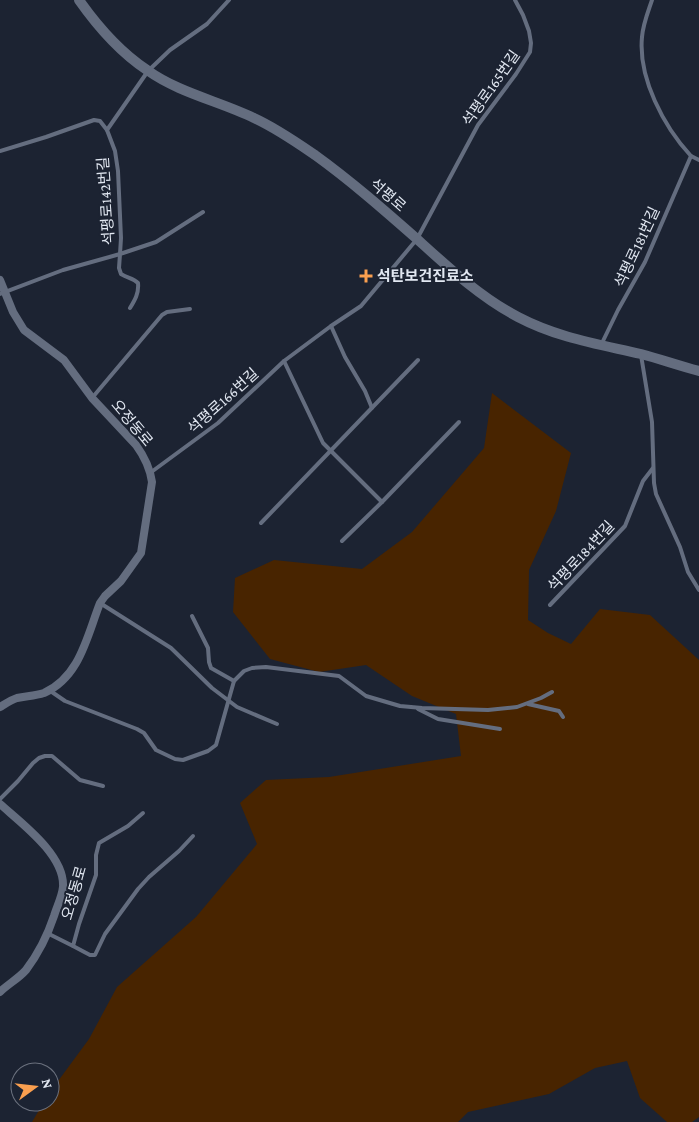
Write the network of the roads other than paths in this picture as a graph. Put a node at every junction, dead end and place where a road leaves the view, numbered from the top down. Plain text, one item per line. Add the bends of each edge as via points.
1 (79, 0) edge
2 (229, 0) edge
3 (515, 0) edge
4 (652, 0) edge
5 (148, 72) junction
6 (107, 130) junction
7 (0, 151) edge
8 (691, 156) junction
9 (699, 160) edge
10 (204, 212) dead end
11 (417, 240) junction
12 (120, 254) junction
13 (0, 280) edge
14 (2, 293) edge
15 (130, 308) dead end
16 (190, 308) dead end
17 (331, 326) junction
18 (601, 346) junction
19 (641, 355) junction
20 (418, 360) dead end
21 (284, 361) junction
22 (699, 371) edge
23 (92, 398) junction
24 (372, 408) junction
25 (459, 422) dead end
26 (330, 450) junction
27 (653, 468) junction
28 (150, 473) junction
29 (382, 502) junction
30 (261, 523) dead end
31 (342, 541) dead end
32 (699, 590) edge
33 (100, 603) junction
34 (550, 605) dead end
35 (192, 616) dead end
36 (234, 681) junction
37 (49, 690) junction
38 (552, 692) dead end
39 (228, 701) junction
40 (528, 704) junction
41 (0, 707) edge
42 (416, 708) junction
43 (563, 717) dead end
44 (277, 724) dead end
45 (500, 728) dead end
46 (103, 786) dead end
47 (0, 799) edge
48 (0, 804) edge
49 (143, 813) dead end
50 (193, 836) dead end
51 (47, 933) junction
52 (73, 946) junction
53 (0, 992) edge

1 - 5 street, 석평로 via 107,35
2 - 5 lane via 207,24 170,50
3 - 11 lane, 석평로165번길 via 529,31 530,52 478,125
4 - 8 lane via 642,38 645,71 661,116
5 - 6 lane
5 - 11 street, 석평로 via 277,130 356,187
6 - 7 lane via 100,121 94,120
6 - 12 lane, 석평로142번길 via 118,172
8 - 9 lane
8 - 18 lane, 석평로181번길 via 645,262
10 - 12 lane via 156,242
11 - 17 lane, 석평로166번길 via 361,306
11 - 18 street, 석평로 via 453,272 517,317 547,331
12 - 14 lane, 석평로142번길 via 63,270
12 - 15 lane, 석평로142번길 via 121,274 138,282 139,289
13 - 14 street, 오정동로
14 - 23 street, 오정동로 via 18,323 64,360
16 - 23 lane via 162,315
17 - 21 lane, 석평로166번길
17 - 24 lane
18 - 19 street, 석평로
19 - 22 street, 석평로
19 - 27 lane via 652,422
20 - 24 lane
21 - 26 lane via 323,442
21 - 28 lane, 석평로166번길 via 218,423
23 - 28 street, 오정동로 via 136,446
24 - 26 lane
25 - 29 lane
26 - 29 lane
26 - 30 lane
27 - 32 lane via 656,494 688,572
27 - 34 lane, 석평로184번길 via 642,481 625,526
28 - 33 street, 오정동로 via 152,482 141,553
29 - 31 lane
33 - 37 street, 오정동로 via 77,664 66,678
33 - 39 lane via 171,648
35 - 36 lane via 206,642 211,668
36 - 39 lane
36 - 42 lane via 252,668 329,674 346,680 366,696
37 - 39 lane via 65,701 137,729 162,754 183,760 216,745
37 - 41 street, 오정동로 via 18,698
38 - 40 lane
39 - 44 lane
40 - 42 lane via 488,710
40 - 43 lane via 559,710
42 - 45 lane via 438,719
46 - 47 lane via 80,780 58,760 46,756 33,763
48 - 51 street, 오정동로 via 45,847 62,877 62,895
49 - 52 lane, 오정동로 via 99,843 96,875
50 - 52 lane via 138,889 105,934 95,955
51 - 52 lane, 오정동로
51 - 53 street, 오정동로 via 27,968

